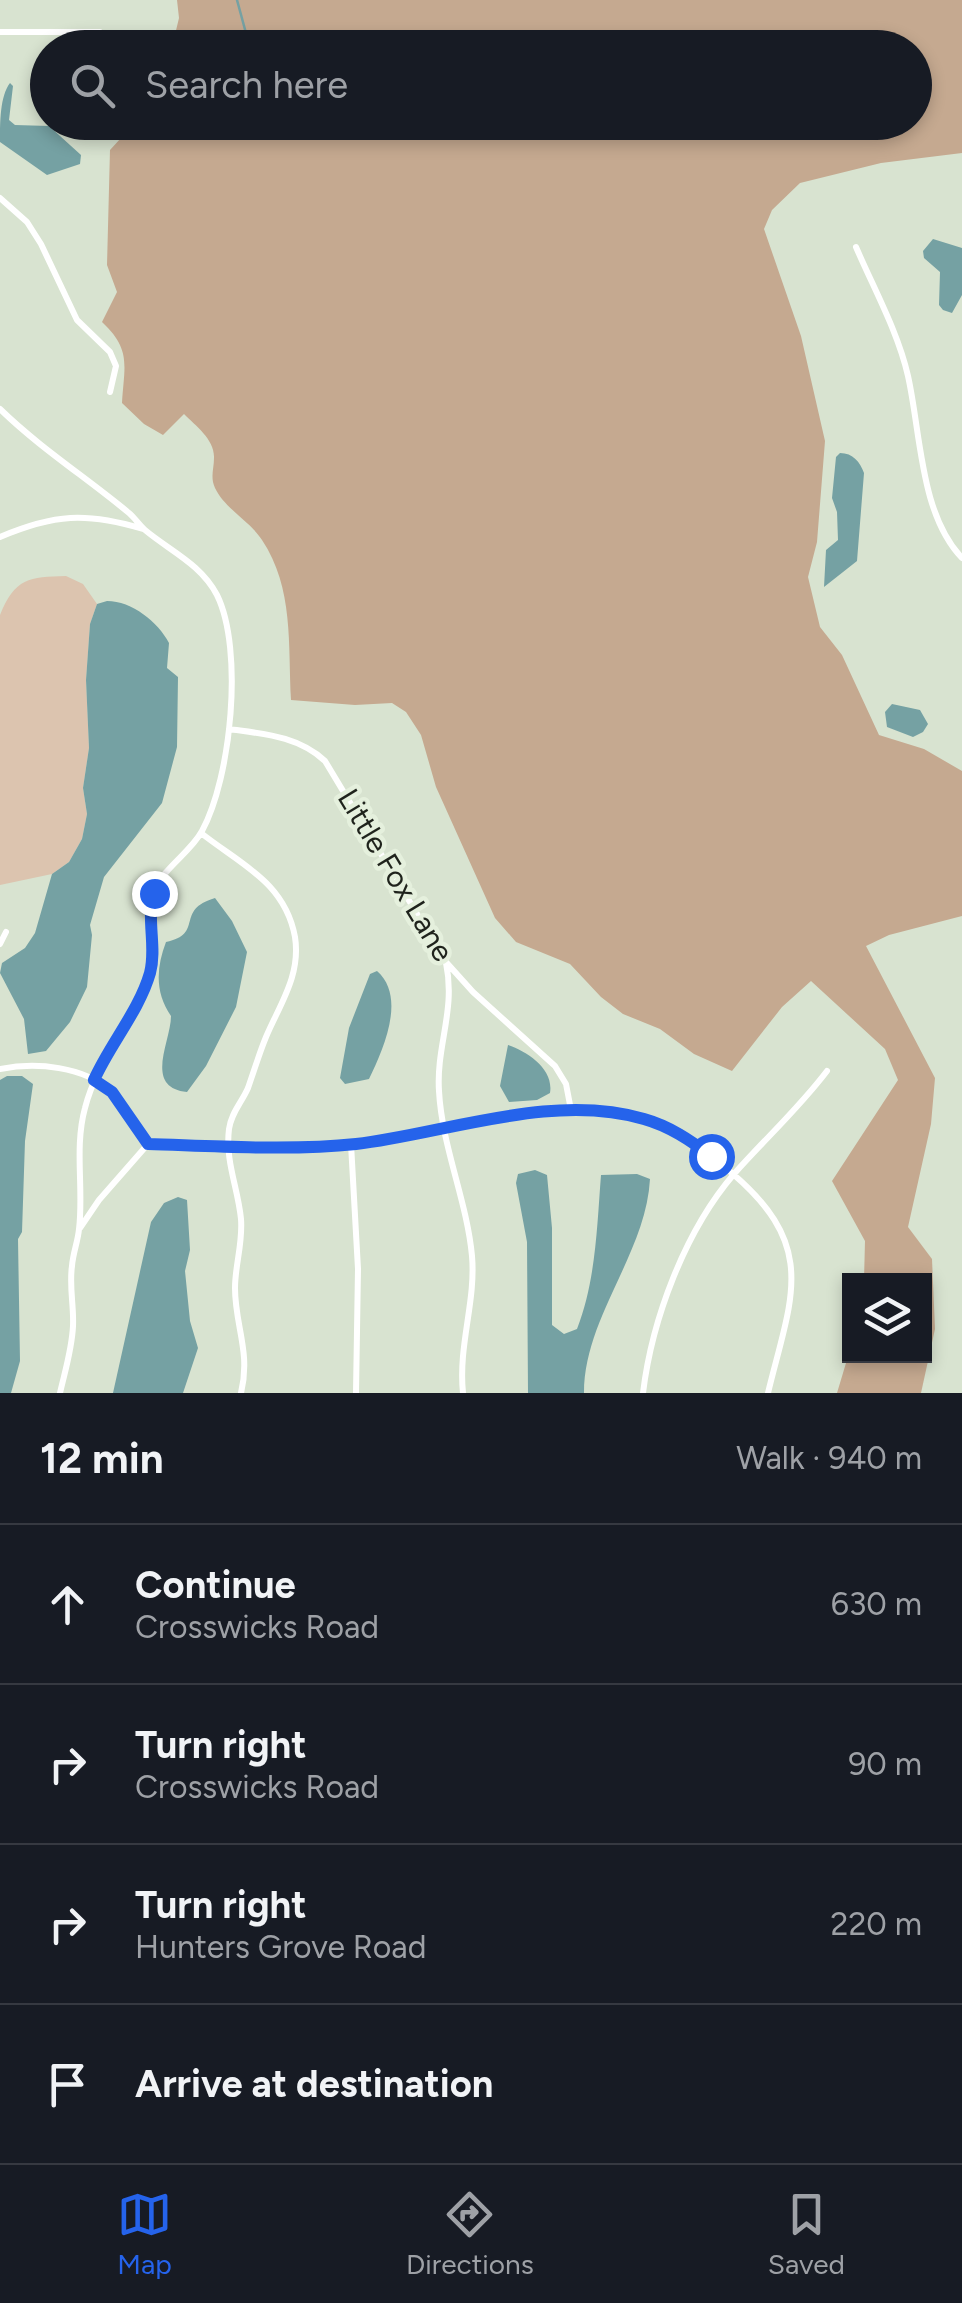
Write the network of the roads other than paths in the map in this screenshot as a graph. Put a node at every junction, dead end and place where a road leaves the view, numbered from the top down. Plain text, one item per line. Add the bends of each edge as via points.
1 (0, 32) edge
2 (30, 32) edge
3 (0, 198) edge
4 (856, 247) dead end
5 (110, 392) dead end
6 (0, 409) edge
7 (142, 528) junction
8 (0, 536) edge
9 (962, 558) edge
10 (229, 729) junction
11 (201, 833) junction
12 (6, 932) dead end
13 (0, 944) edge
14 (446, 962) junction
15 (0, 1069) edge
16 (827, 1071) dead end
17 (94, 1080) junction
18 (571, 1110) junction
19 (446, 1128) junction
20 (148, 1144) junction
21 (351, 1144) junction
22 (229, 1145) junction
23 (734, 1175) junction
24 (79, 1229) junction
25 (60, 1393) edge
26 (241, 1393) edge
27 (356, 1393) edge
28 (463, 1393) edge
29 (643, 1393) edge
30 (768, 1393) edge

1 - 2 street
3 - 5 street via 41,244 77,320 110,352 116,366
4 - 9 street via 908,374 934,513
6 - 7 street
7 - 8 street via 79,516
7 - 10 street via 186,559 215,592 231,645
10 - 11 street
10 - 14 street, Little Fox Lane via 288,738 325,760
11 - 17 street via 154,893 149,974
11 - 22 street via 269,884 286,909 296,951 291,985 234,1112
12 - 13 street
14 - 18 street, Little Fox Lane via 559,1070
14 - 19 street via 450,1004 439,1084
15 - 17 street via 48,1067
16 - 23 street
17 - 20 street via 112,1092
17 - 24 street via 80,1134
18 - 19 street
18 - 23 street via 626,1114 670,1128
19 - 21 street
19 - 28 street via 472,1256
20 - 22 street
20 - 24 street
21 - 22 street
21 - 27 street
22 - 26 street via 241,1219 235,1286 246,1356
23 - 29 street via 685,1251
23 - 30 street via 770,1212 792,1268 791,1308
24 - 25 street via 71,1342

